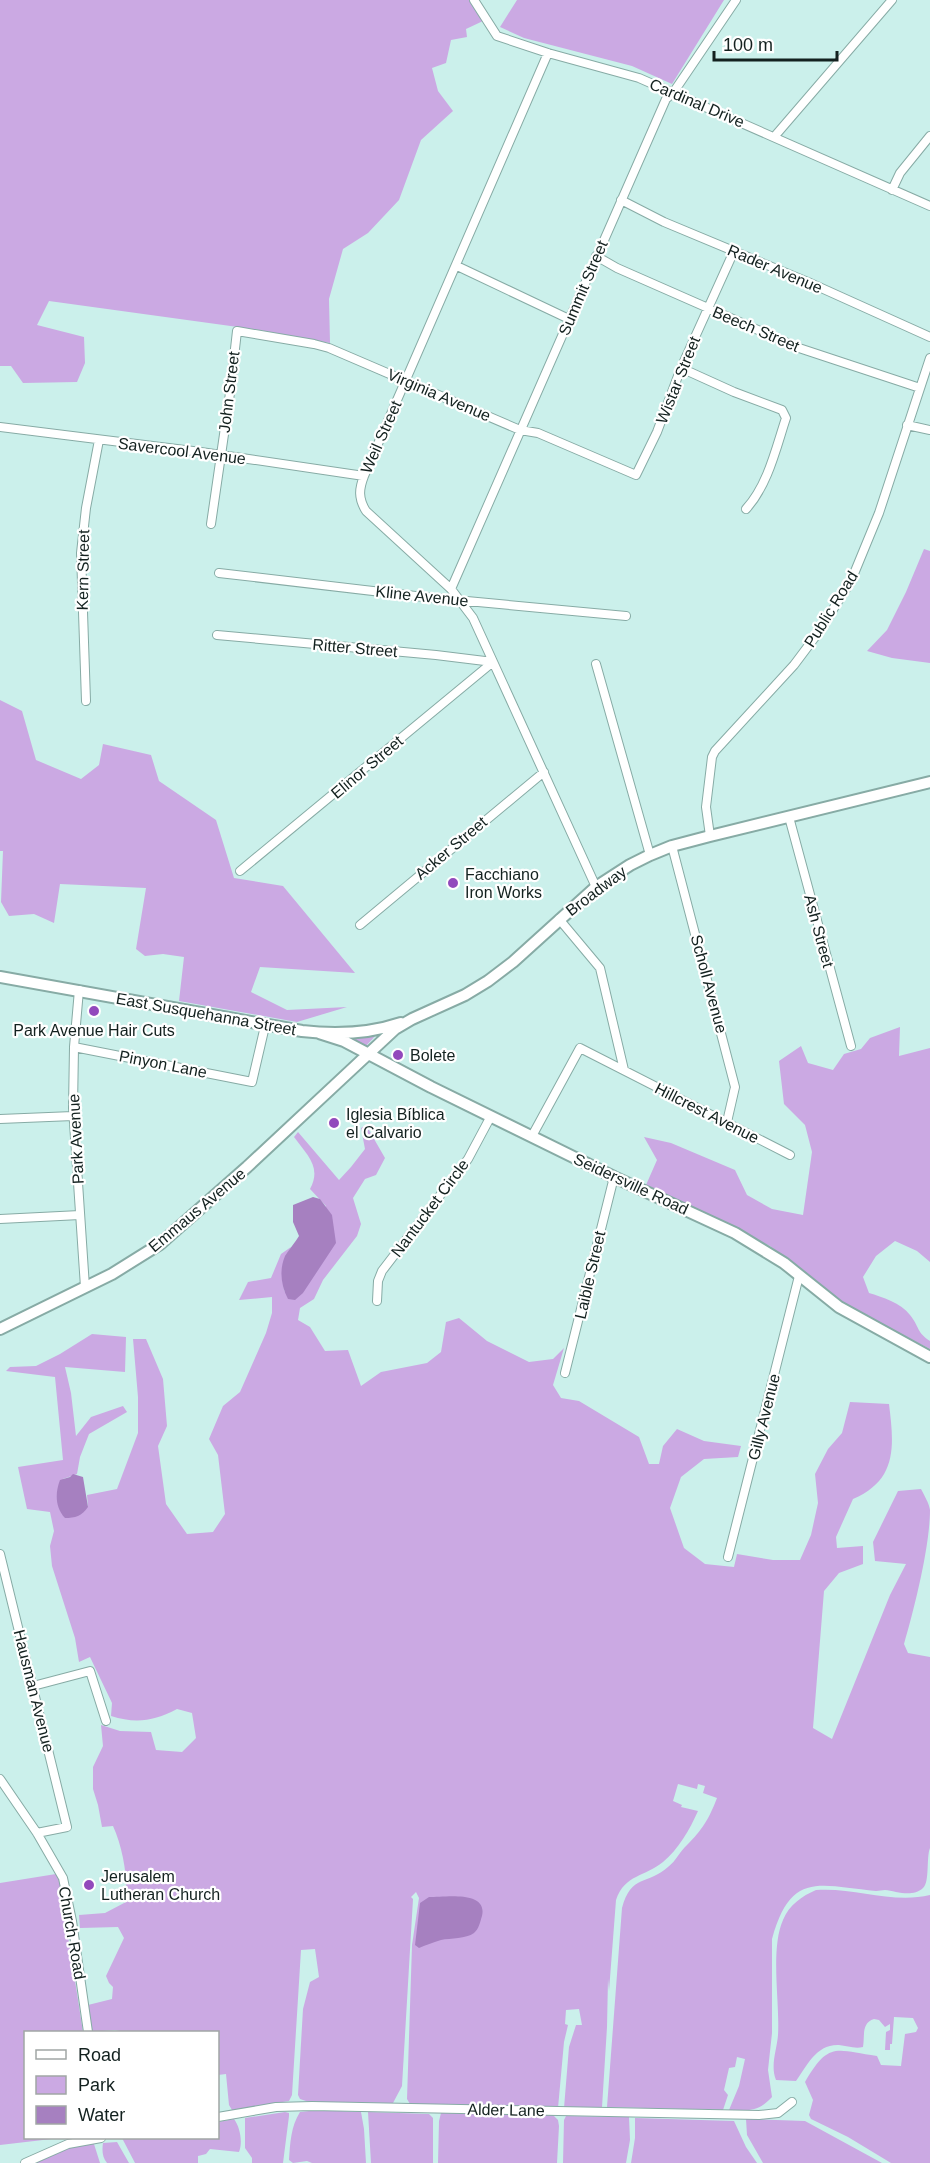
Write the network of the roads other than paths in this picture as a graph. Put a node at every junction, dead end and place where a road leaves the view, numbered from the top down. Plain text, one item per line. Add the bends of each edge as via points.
1 (474, 0) edge
2 (736, 0) edge
3 (892, 0) edge
4 (548, 53) junction
5 (674, 93) junction
6 (930, 136) edge
7 (774, 137) junction
8 (892, 190) junction
9 (621, 200) junction
10 (930, 206) edge
11 (734, 251) junction
12 (596, 256) junction
13 (457, 266) junction
14 (708, 308) junction
15 (569, 320) junction
16 (237, 331) joint
17 (930, 337) edge
18 (930, 358) edge
19 (681, 368) junction
20 (407, 381) junction
21 (920, 388) junction
22 (907, 425) junction
23 (0, 427) edge
24 (519, 430) junction
25 (930, 430) edge
26 (99, 440) junction
27 (221, 455) junction
28 (636, 475) joint
29 (364, 476) junction
30 (746, 509) dead end
31 (211, 524) dead end
32 (219, 573) dead end
33 (451, 589) junction
34 (461, 601) junction
35 (626, 616) dead end
36 (217, 635) dead end
37 (493, 662) junction
38 (596, 664) dead end
39 (86, 701) dead end
40 (544, 772) junction
41 (930, 782) edge
42 (789, 817) junction
43 (710, 836) junction
44 (672, 846) junction
45 (650, 855) junction
46 (240, 871) dead end
47 (596, 887) junction
48 (559, 919) junction
49 (360, 925) dead end
50 (0, 977) edge
51 (79, 990) junction
52 (412, 1019) junction
53 (265, 1026) junction
54 (319, 1033) junction
55 (851, 1046) dead end
56 (74, 1047) junction
57 (368, 1054) junction
58 (624, 1070) junction
59 (73, 1116) junction
60 (491, 1116) junction
61 (0, 1119) edge
62 (727, 1122) junction
63 (532, 1136) junction
64 (790, 1155) dead end
65 (614, 1177) junction
66 (80, 1215) junction
67 (0, 1219) edge
68 (799, 1276) junction
69 (85, 1287) junction
70 (377, 1301) dead end
71 (0, 1329) edge
72 (930, 1357) edge
73 (565, 1373) dead end
74 (0, 1554) edge
75 (729, 1557) dead end
76 (33, 1686) junction
77 (106, 1721) dead end
78 (0, 1779) edge
79 (37, 1833) junction
80 (88, 2031) edge
81 (792, 2102) dead end
82 (219, 2116) edge
83 (96, 2139) edge
84 (25, 2163) edge

1 - 4 street, Cardinal Drive via 497,36
2 - 5 street, Summit Street
3 - 7 street
4 - 5 street, Cardinal Drive via 629,75
4 - 13 street, Weil Street
5 - 7 street, Cardinal Drive
5 - 9 street, Summit Street via 666,99
6 - 8 street via 900,173
7 - 8 street, Cardinal Drive
8 - 10 street, Cardinal Drive
9 - 11 street, Rader Avenue
9 - 12 street, Summit Street
11 - 14 street, Wistar Street
11 - 17 street, Rader Avenue
12 - 14 street, Beech Street
12 - 15 street, Summit Street
13 - 15 street
13 - 20 street, Weil Street
14 - 19 street, Wistar Street
14 - 21 street, Beech Street via 799,348
15 - 24 street, Summit Street
16 - 20 street, Virginia Avenue via 314,344
16 - 27 street, John Street
18 - 21 street, Public Road
19 - 28 street, Wistar Street
19 - 30 street via 782,410 786,418 769,470 755,500
20 - 24 street, Virginia Avenue
20 - 29 street, Weil Street
21 - 22 street, Public Road
22 - 25 street
22 - 43 street, Public Road via 879,513 851,581 794,665 715,751 706,790
23 - 26 street, Savercool Avenue
24 - 28 street, Virginia Avenue via 537,433
24 - 33 street, Summit Street
26 - 27 street, Savercool Avenue
26 - 39 street, Kern Street via 81,553
27 - 29 street, Savercool Avenue
27 - 31 street, John Street
29 - 33 street, Weil Street via 359,492 366,511
32 - 34 street, Kline Avenue
33 - 34 street, Weil Street
34 - 35 street, Kline Avenue
34 - 37 street, Weil Street
36 - 37 street, Ritter Street
37 - 40 street, Weil Street
37 - 46 street, Elinor Street
38 - 45 street
40 - 47 street, Weil Street
40 - 49 street, Acker Street
41 - 42 main road, Broadway
42 - 43 main road, Broadway
42 - 55 street, Ash Street
43 - 44 main road, Broadway
44 - 45 main road, Broadway
44 - 62 street, Scholl Avenue via 735,1087
45 - 47 main road, Broadway
47 - 48 main road, Broadway
48 - 52 main road, Broadway via 488,981
48 - 58 street via 600,968
50 - 51 main road, East Susquehanna Street
51 - 53 main road, East Susquehanna Street
51 - 56 street, Park Avenue
52 - 54 main road, East Susquehanna Street via 378,1029
52 - 57 main road, Broadway
53 - 54 main road, East Susquehanna Street
53 - 56 street, Pinyon Lane via 252,1082
54 - 57 main road, Seidersville Road
56 - 59 street, Park Avenue
57 - 60 main road, Seidersville Road
57 - 69 main road, Emmaus Avenue via 178,1229 137,1260
58 - 62 street, Hillcrest Avenue
58 - 63 street, Hillcrest Avenue via 580,1048
59 - 61 street
59 - 66 street, Park Avenue
60 - 63 main road, Seidersville Road
60 - 70 street, Nantucket Circle via 468,1159 382,1270
62 - 64 street, Hillcrest Avenue
63 - 65 main road, Seidersville Road
65 - 68 main road, Seidersville Road via 735,1233
65 - 73 street, Laible Street
66 - 67 street
66 - 69 street, Park Avenue
68 - 72 main road, Seidersville Road via 839,1307
68 - 75 street, Gilly Avenue
69 - 71 main road, Emmaus Avenue
74 - 76 street, Hausman Avenue
76 - 77 street via 90,1671
76 - 79 street, Hausman Avenue via 67,1827
78 - 79 street, Church Road
79 - 80 street, Church Road via 63,1878
81 - 82 street, Alder Lane via 778,2113 759,2115 312,2106
83 - 84 street via 68,2144

